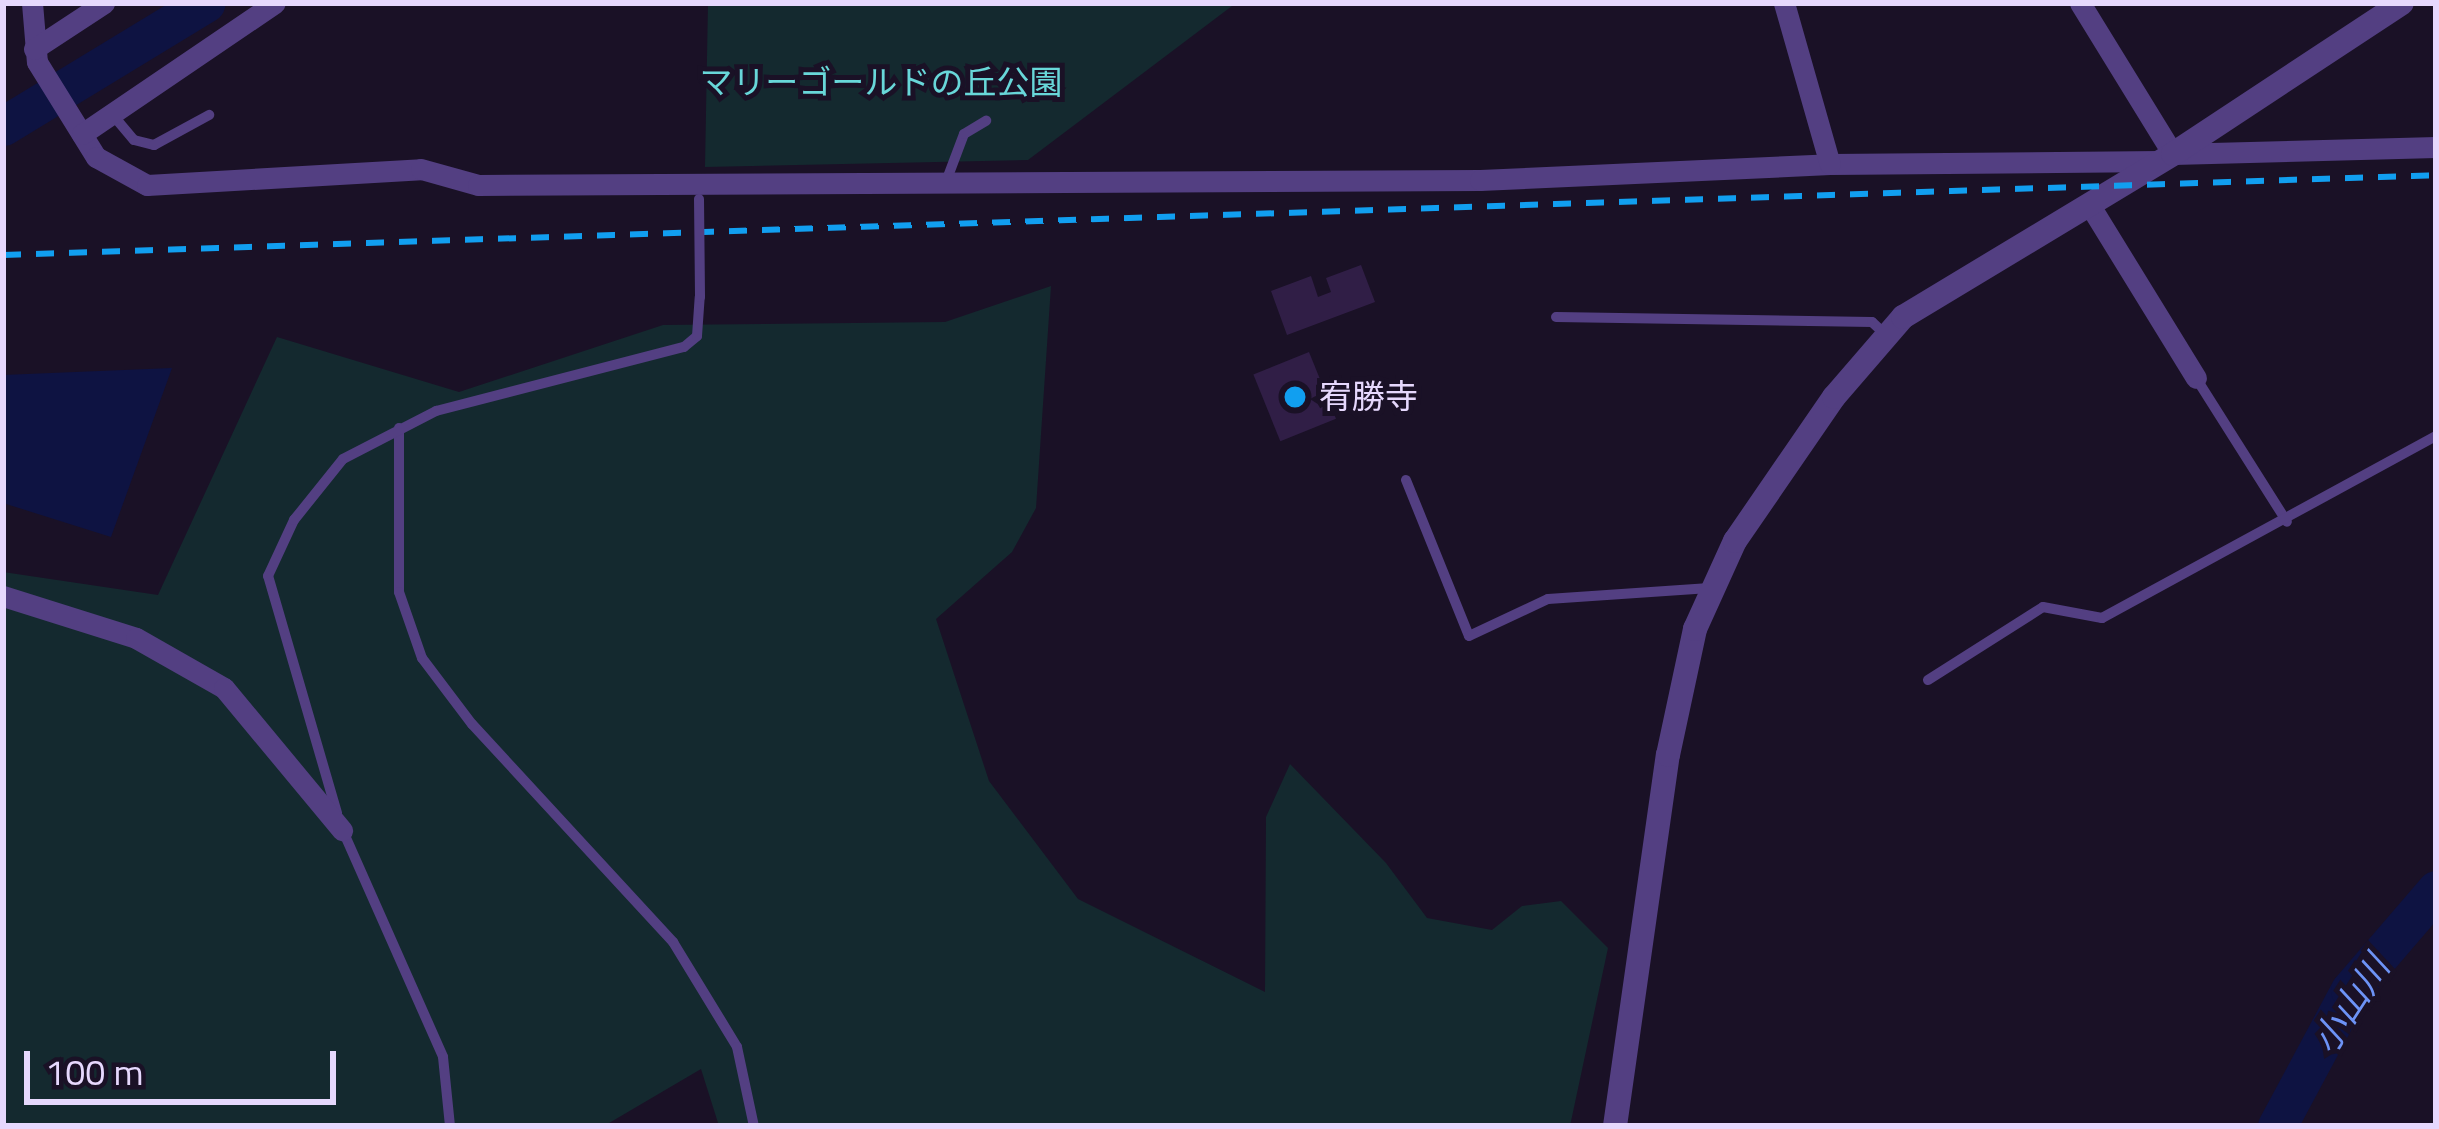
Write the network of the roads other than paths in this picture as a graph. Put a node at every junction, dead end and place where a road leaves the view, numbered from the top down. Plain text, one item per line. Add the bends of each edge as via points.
1 (32, 3) edge
2 (104, 3) edge
3 (275, 3) edge
4 (1784, 3) edge
5 (2080, 3) edge
6 (2402, 3) edge
7 (37, 57) junction
8 (112, 114) junction
9 (209, 115) dead end
10 (986, 121) dead end
11 (82, 134) junction
12 (2436, 147) edge
13 (2167, 158) junction
14 (1830, 164) junction
15 (947, 179) junction
16 (699, 190) junction
17 (2089, 203) junction
18 (1556, 316) dead end
19 (1884, 333) junction
20 (2196, 378) joint
21 (400, 428) junction
22 (2436, 436) edge
23 (1406, 480) dead end
24 (2287, 522) junction
25 (1710, 587) junction
26 (3, 596) edge
27 (1928, 680) dead end
28 (342, 830) junction
29 (450, 1126) edge
30 (754, 1126) edge
31 (1615, 1126) edge

1 - 7 street
2 - 7 street
3 - 8 street
4 - 14 street
5 - 13 street
6 - 13 street
7 - 11 street
8 - 9 lane via 134,140 154,145
8 - 11 street
10 - 15 lane via 964,134
11 - 16 street via 119,176 147,185 421,169 478,185
12 - 13 street
13 - 14 street
13 - 17 street
14 - 15 street via 1480,180
15 - 16 street
16 - 21 lane, bridge via 697,336 661,359 484,393
17 - 19 street
17 - 20 street
18 - 19 lane via 1872,322
19 - 25 street
20 - 24 lane
21 - 28 lane via 344,459 294,520 268,576
21 - 30 lane via 400,592 422,658 472,724 673,942 737,1047
22 - 24 lane
23 - 25 lane via 1469,636 1568,595
24 - 27 lane via 2102,618 2043,607
25 - 31 street via 1668,755
26 - 28 street via 136,638 224,688
28 - 29 lane via 443,1057

